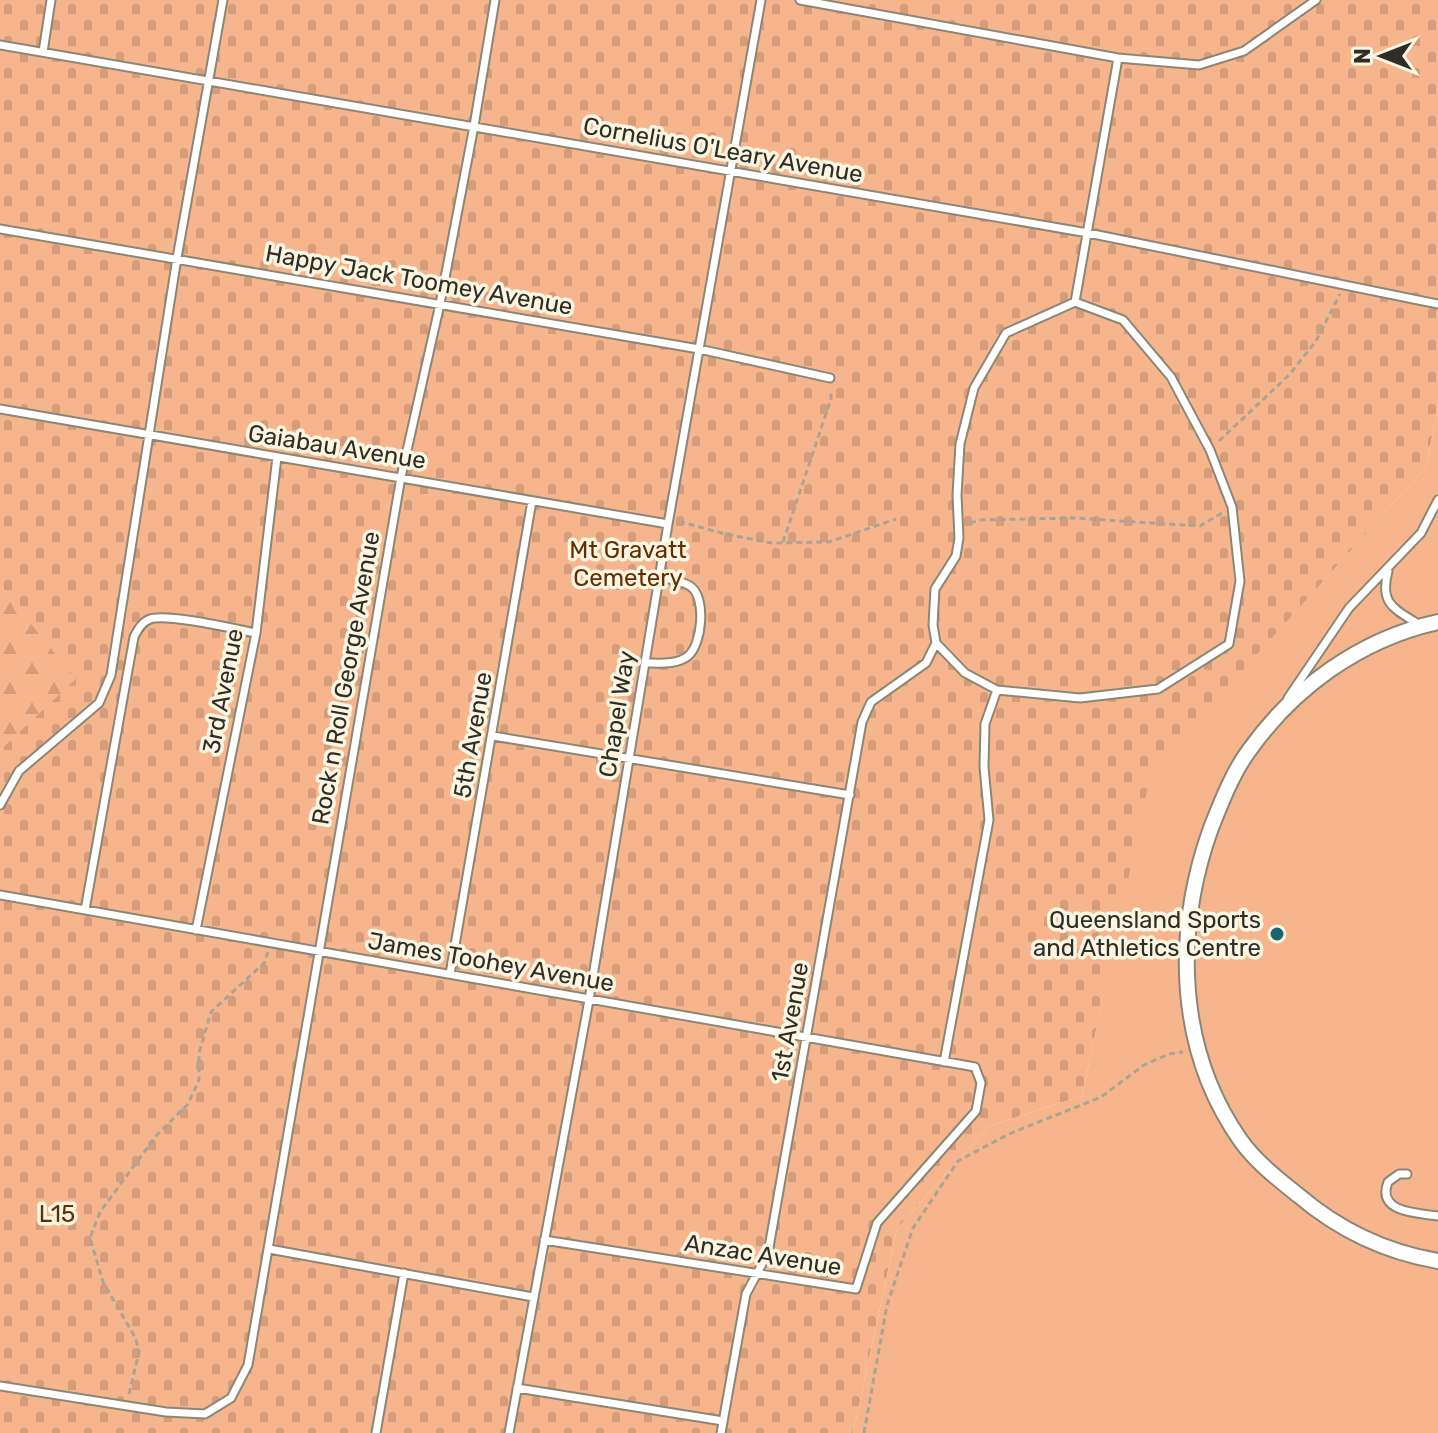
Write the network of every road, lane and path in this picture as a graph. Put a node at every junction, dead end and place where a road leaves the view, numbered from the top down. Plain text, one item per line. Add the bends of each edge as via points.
1 (51, 0) edge
2 (223, 0) edge
3 (495, 0) edge
4 (761, 0) edge
5 (800, 0) edge
6 (1316, 0) edge
7 (0, 45) edge
8 (43, 52) junction
9 (1118, 58) junction
10 (210, 81) junction
11 (474, 126) junction
12 (730, 172) junction
13 (0, 229) edge
14 (1088, 233) junction
15 (177, 258) junction
16 (1343, 287) junction
17 (1075, 302) junction
18 (440, 304) junction
19 (1438, 304) edge
20 (699, 349) junction
21 (830, 378) joint
22 (0, 409) edge
23 (148, 436) junction
24 (1210, 450) junction
25 (277, 457) junction
26 (401, 477) junction
27 (1438, 500) edge
28 (532, 501) junction
29 (1232, 507) junction
30 (896, 519) dead end
31 (682, 522) dead end
32 (668, 524) junction
33 (958, 527) junction
34 (783, 543) junction
35 (1388, 569) junction
36 (660, 577) junction
37 (1438, 622) edge
38 (1422, 626) junction
39 (256, 633) junction
40 (936, 643) junction
41 (646, 663) junction
42 (997, 690) junction
43 (1276, 717) junction
44 (493, 736) junction
45 (630, 759) junction
46 (850, 795) junction
47 (0, 805) edge
48 (0, 895) edge
49 (85, 910) junction
50 (196, 930) junction
51 (271, 941) junction
52 (319, 950) junction
53 (450, 974) junction
54 (589, 1000) junction
55 (807, 1038) junction
56 (1199, 1049) junction
57 (944, 1062) junction
58 (975, 1067) joint
59 (1407, 1174) dead end
60 (1438, 1216) edge
61 (544, 1240) junction
62 (269, 1249) junction
63 (1438, 1261) edge
64 (404, 1273) junction
65 (755, 1274) junction
66 (533, 1297) junction
67 (0, 1386) edge
68 (517, 1388) junction
69 (126, 1406) junction
70 (723, 1421) junction
71 (376, 1433) edge
72 (509, 1433) edge
73 (721, 1433) edge
74 (864, 1433) edge

1 - 8 lane
2 - 10 lane
3 - 11 lane, Rock n Roll George Avenue
4 - 12 lane, Chapel Way
5 - 9 lane
6 - 9 lane via 1244,51 1223,59 1199,65
7 - 8 lane, Cornelius O'Leary Avenue
8 - 10 lane, Cornelius O'Leary Avenue
9 - 14 lane
10 - 11 lane, Cornelius O'Leary Avenue
10 - 15 lane
11 - 12 lane, Cornelius O'Leary Avenue
11 - 18 lane, Rock n Roll George Avenue
12 - 14 lane, Cornelius O'Leary Avenue
12 - 20 lane, Chapel Way
13 - 15 lane, Happy Jack Toomey Avenue
14 - 16 lane, Cornelius O'Leary Avenue
14 - 17 lane
15 - 18 lane, Happy Jack Toomey Avenue
15 - 23 lane
16 - 19 lane, Cornelius O'Leary Avenue
16 - 24 path via 1316,341 1289,375
17 - 24 lane via 1123,320 1171,377
17 - 33 lane via 1006,333 974,388 960,444
18 - 20 lane, Happy Jack Toomey Avenue
18 - 26 lane, Rock n Roll George Avenue
20 - 21 lane, Happy Jack Toomey Avenue
20 - 32 lane, Chapel Way
21 - 34 path via 831,399
22 - 23 lane, Gaiabau Avenue
23 - 25 lane, Gaiabau Avenue
23 - 47 lane via 111,675 99,703 19,771
24 - 29 lane
25 - 26 lane, Gaiabau Avenue
25 - 39 lane, 3rd Avenue
26 - 28 lane, Gaiabau Avenue
26 - 52 lane, Rock n Roll George Avenue
27 - 35 lane via 1421,533
28 - 32 lane, Gaiabau Avenue
28 - 44 lane, 5th Avenue
29 - 33 path via 1200,526 1074,518 979,520
29 - 42 lane via 1240,581 1229,644 1158,689 1080,698
30 - 34 path via 829,542
31 - 34 path
32 - 36 lane, Chapel Way
33 - 40 lane via 956,556 935,589
35 - 38 lane via 1387,601
35 - 43 lane via 1349,608
36 - 41 lane, Chapel Way
36 - 41 lane via 691,587 702,607 694,650 687,658
37 - 38 street
38 - 43 street via 1372,645 1316,678
39 - 49 lane via 162,617 139,627
39 - 50 lane, 3rd Avenue
40 - 42 lane via 965,673
40 - 46 lane, 1st Avenue via 926,663 871,702 862,722
41 - 45 lane, Chapel Way
42 - 57 lane via 985,724 989,820
43 - 56 street via 1246,754 1220,806 1192,897 1186,982
44 - 45 lane
44 - 53 lane, 5th Avenue
45 - 46 lane
45 - 54 lane, Chapel Way
46 - 55 lane, 1st Avenue
48 - 49 lane, James Toohey Avenue
49 - 50 lane, James Toohey Avenue
50 - 51 lane, James Toohey Avenue
51 - 52 lane, James Toohey Avenue
51 - 69 path via 264,963 211,1012 199,1053 199,1080 188,1104 156,1136 100,1212 90,1238 103,1282 139,1352
52 - 53 lane, James Toohey Avenue
52 - 62 lane, Rock n Roll George Avenue
53 - 54 lane, James Toohey Avenue
54 - 55 lane, James Toohey Avenue
54 - 61 lane, Chapel Way
55 - 57 lane, James Toohey Avenue
55 - 65 lane, 1st Avenue via 768,1253
56 - 63 street via 1223,1110 1271,1174 1316,1210 1377,1246
56 - 74 path via 1144,1065 1101,1097 958,1161 913,1228 887,1305
57 - 58 lane, James Toohey Avenue
58 - 65 lane, Anzac Avenue via 981,1083 976,1111 877,1223 856,1289
59 - 60 lane via 1388,1182 1388,1202 1401,1210
61 - 65 lane, Anzac Avenue
61 - 66 lane, Chapel Way
62 - 64 lane
62 - 69 lane, Rock n Roll George Avenue via 248,1365 231,1398 205,1414
64 - 66 lane
64 - 71 lane
65 - 70 lane, 1st Avenue via 746,1294
66 - 68 lane, Chapel Way
67 - 69 lane, Rock n Roll George Avenue
68 - 70 lane
68 - 72 lane, Chapel Way
70 - 73 lane, 1st Avenue

